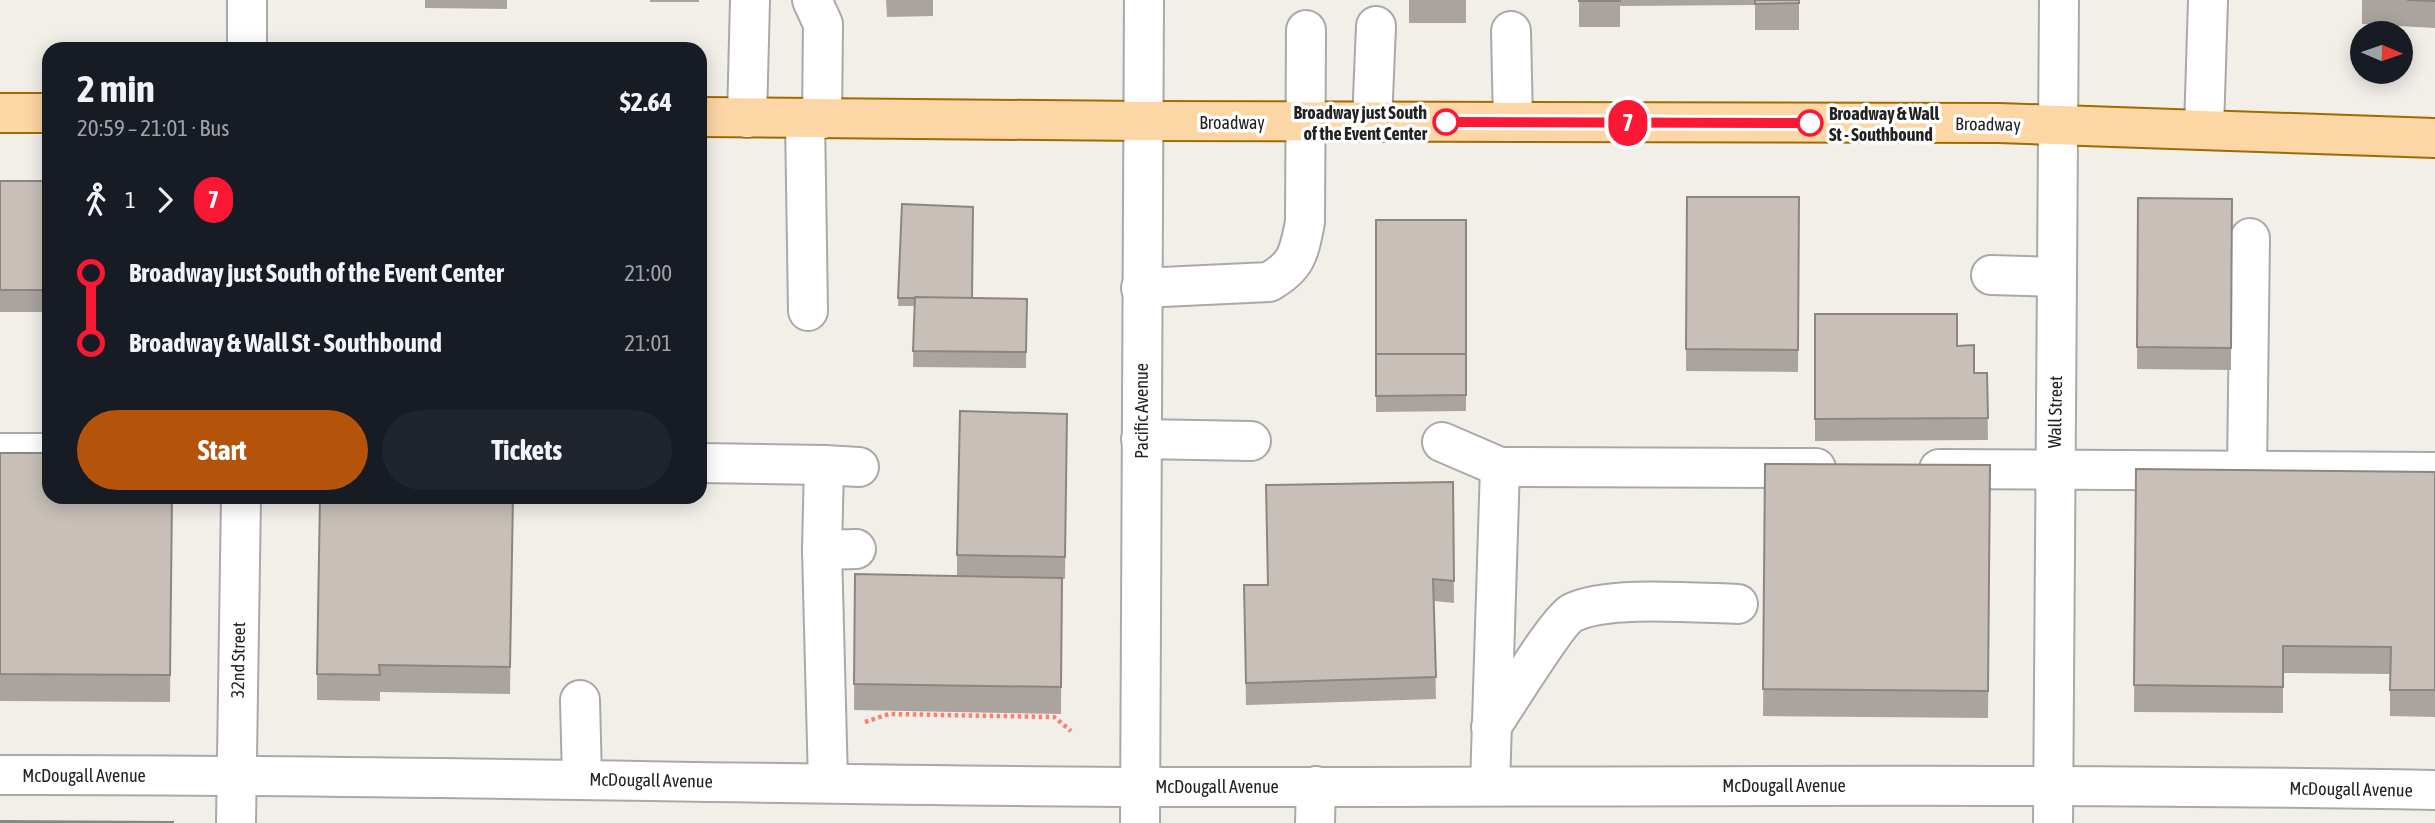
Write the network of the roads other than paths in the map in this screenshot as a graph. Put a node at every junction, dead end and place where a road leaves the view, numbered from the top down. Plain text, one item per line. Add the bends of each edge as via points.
1 (247, 0) edge
2 (750, 0) edge
3 (812, 0) edge
4 (1144, 0) edge
5 (2059, 0) edge
6 (2208, 0) edge
7 (1376, 26) dead end
8 (1306, 30) dead end
9 (1511, 30) dead end
10 (247, 42) edge
11 (0, 113) edge
12 (42, 113) edge
13 (707, 117) edge
14 (747, 118) junction
15 (814, 118) junction
16 (1142, 121) junction
17 (1305, 122) junction
18 (1372, 122) junction
19 (1513, 122) junction
20 (2058, 125) junction
21 (2204, 129) junction
22 (2435, 138) edge
23 (2250, 238) dead end
24 (1992, 275) dead end
25 (2056, 277) junction
26 (1141, 288) junction
27 (808, 311) dead end
28 (1141, 439) junction
29 (1251, 441) dead end
30 (1442, 442) dead end
31 (0, 453) edge
32 (42, 453) edge
33 (707, 463) edge
34 (1500, 467) junction
35 (1844, 468) edge
36 (1900, 468) edge
37 (2054, 469) junction
38 (2247, 470) junction
39 (2435, 472) edge
40 (241, 504) edge
41 (1738, 604) dead end
42 (580, 700) dead end
43 (1491, 727) junction
44 (828, 765) junction
45 (236, 774) junction
46 (0, 775) edge
47 (582, 779) junction
48 (2052, 785) junction
49 (1490, 786) junction
50 (2435, 790) edge
51 (1140, 805) edge
52 (1316, 805) edge
53 (236, 823) edge
54 (2053, 823) edge

1 - 10 street
2 - 14 street
3 - 15 street via 823,24
4 - 16 street, Pacific Avenue
5 - 20 street, Wall Street
6 - 21 street
7 - 18 street
8 - 17 street
9 - 19 street
11 - 12 main road
13 - 14 main road, Broadway
14 - 15 main road, Broadway
15 - 16 main road, Broadway
15 - 27 street
16 - 17 main road, Broadway
16 - 26 street, Pacific Avenue
17 - 18 main road, Broadway
17 - 26 street via 1305,222 1300,249 1287,272 1269,282
18 - 19 main road, Broadway
19 - 20 main road, Broadway
20 - 21 main road, Broadway
20 - 25 street, Wall Street
21 - 22 main road, Broadway
23 - 38 street
24 - 25 street
25 - 37 street, Wall Street
26 - 28 street, Pacific Avenue
28 - 29 street
28 - 51 street, Pacific Avenue
30 - 34 street
31 - 32 street
33 - 44 street via 841,466
34 - 35 street
34 - 43 street
36 - 37 street
37 - 38 street
37 - 48 street, Wall Street
38 - 39 street
40 - 45 street, 32nd Street
41 - 43 street via 1604,603 1570,613
42 - 47 street
43 - 49 street
44 - 47 street, McDougall Avenue
44 - 51 street, McDougall Avenue
45 - 46 street, McDougall Avenue
45 - 47 street, McDougall Avenue
45 - 53 street, 32nd Street
48 - 49 street, McDougall Avenue
48 - 50 street, McDougall Avenue
48 - 54 street, Wall Street
49 - 52 street, McDougall Avenue
51 - 52 street, McDougall Avenue

